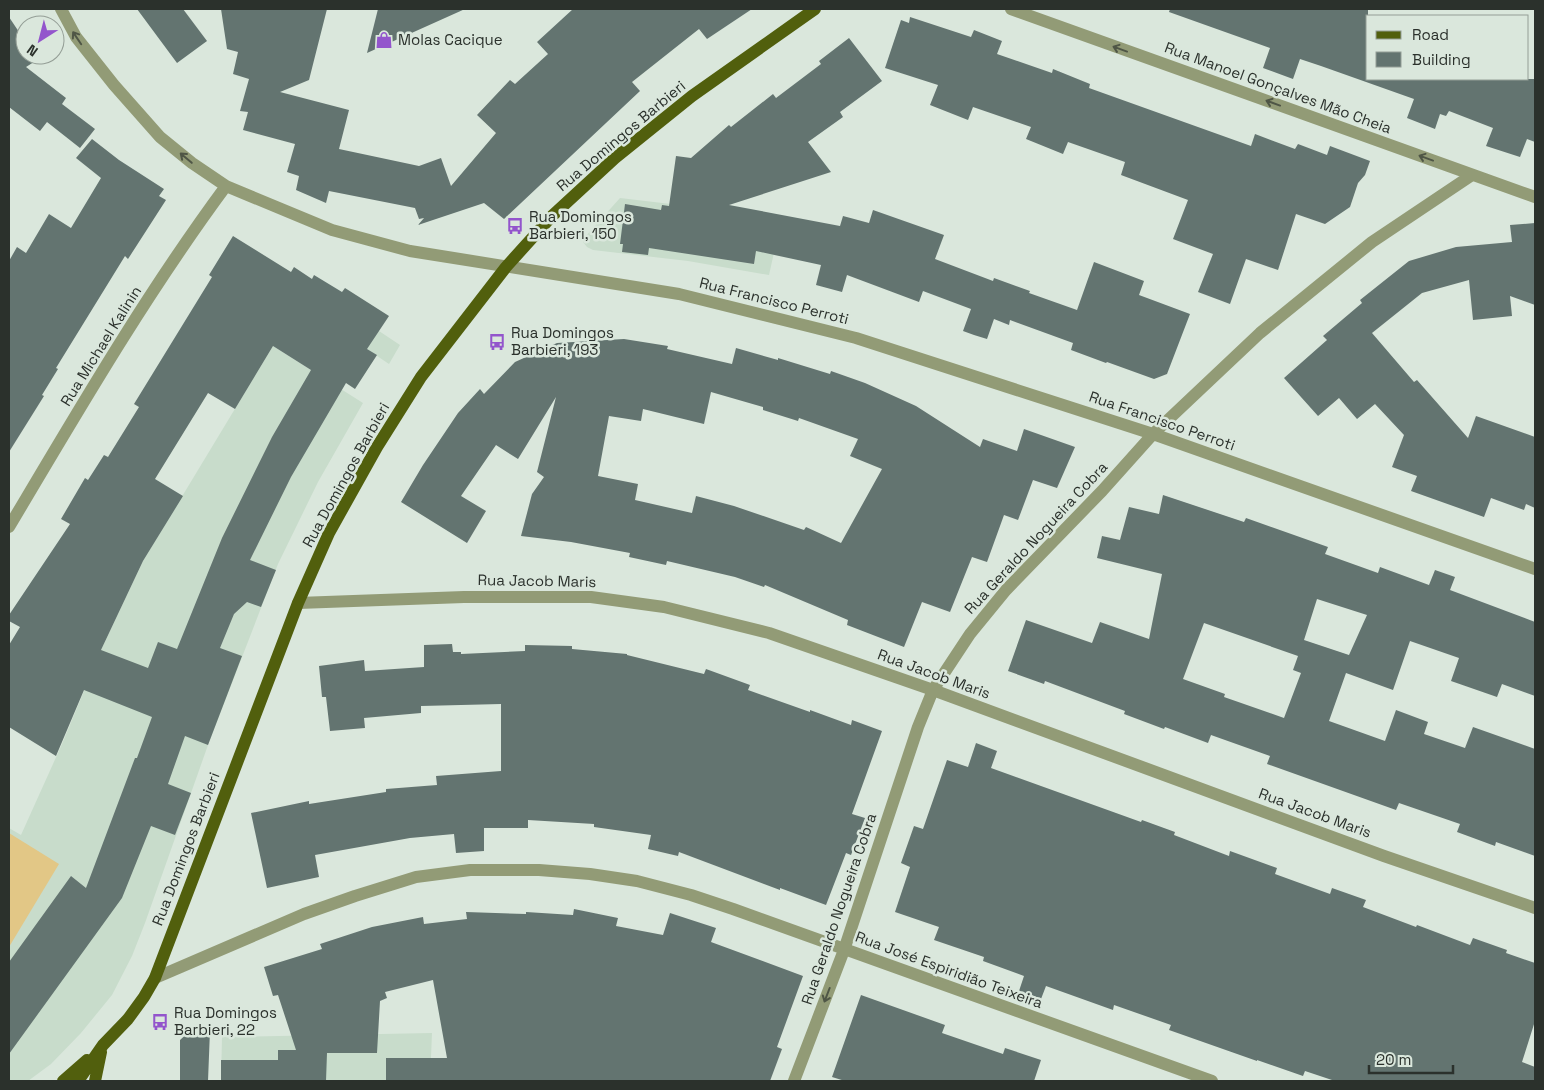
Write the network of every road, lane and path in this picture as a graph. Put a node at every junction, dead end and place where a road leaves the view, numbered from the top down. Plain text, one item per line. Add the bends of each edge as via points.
1 (61, 9) edge
2 (815, 9) edge
3 (1011, 9) edge
4 (1472, 175) junction
5 (226, 186) junction
6 (1535, 197) edge
7 (506, 267) junction
8 (1154, 434) junction
9 (9, 527) edge
10 (1535, 570) edge
11 (298, 603) junction
12 (933, 690) junction
13 (1535, 908) edge
14 (844, 950) junction
15 (155, 978) junction
16 (103, 1044) junction
17 (63, 1081) edge
18 (78, 1081) edge
19 (95, 1081) edge
20 (794, 1081) edge
21 (1212, 1081) edge

5 -> 1 street, Rua Francisco Perroti via 192,164 160,137 76,37
2 - 7 main road, Rua Domingos Barbieri via 692,96 615,158 552,216
4 -> 3 street, Rua Manoel Gonçalves Mão Cheia
4 - 6 street, Rua Manoel Gonçalves Mão Cheia
4 - 8 street, Rua Geraldo Nogueira Cobra via 1372,242 1267,327
5 - 7 street, Rua Francisco Perroti via 332,230 410,251
5 - 9 street, Rua Michael Kalinin via 186,241
7 - 8 street, Rua Francisco Perroti via 679,294 856,338
7 - 11 main road, Rua Domingos Barbieri via 421,377 382,439 329,532
8 - 10 street, Rua Francisco Perroti
8 - 12 street, Rua Geraldo Nogueira Cobra via 1006,590 970,634
11 - 12 street, Rua Jacob Maris via 464,597 590,597 664,607 769,633
11 - 15 main road, Rua Domingos Barbieri
12 - 13 street, Rua Jacob Maris via 1384,856
12 - 14 street, Rua Geraldo Nogueira Cobra
14 - 15 street, Rua José Espiridião Teixeira via 725,906 638,881 539,870 470,870 416,877 347,899
14 -> 20 street, Rua Geraldo Nogueira Cobra
14 - 21 street, Rua José Espiridião Teixeira
15 - 16 main road, Rua Domingos Barbieri via 128,1019
16 - 17 main road
16 - 18 main road, Rua Domingos Barbieri
16 - 19 main road

